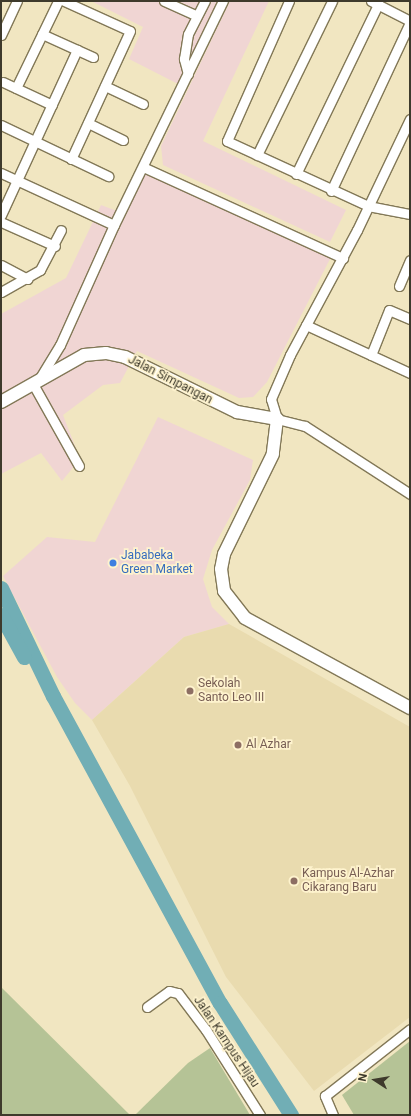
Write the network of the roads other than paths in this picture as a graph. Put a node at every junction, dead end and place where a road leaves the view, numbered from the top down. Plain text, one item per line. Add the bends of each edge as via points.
1 (17, 1) edge
2 (58, 1) edge
3 (64, 1) edge
4 (164, 1) edge
5 (205, 1) edge
6 (224, 1) edge
7 (290, 1) edge
8 (332, 1) edge
9 (374, 3) edge
10 (195, 15) junction
11 (410, 22) edge
12 (42, 34) junction
13 (1, 35) edge
14 (77, 50) junction
15 (93, 57) dead end
16 (188, 74) junction
17 (3, 82) dead end
18 (105, 86) junction
19 (16, 88) junction
20 (143, 104) dead end
21 (52, 105) junction
22 (410, 119) edge
23 (88, 123) junction
24 (1, 125) edge
25 (123, 140) dead end
26 (35, 142) junction
27 (257, 155) junction
28 (72, 159) junction
29 (143, 167) junction
30 (1, 174) edge
31 (296, 174) junction
32 (108, 176) dead end
33 (17, 181) junction
34 (331, 191) junction
35 (368, 206) junction
36 (410, 214) edge
37 (1, 215) edge
38 (1, 222) edge
39 (114, 225) junction
40 (61, 230) dead end
41 (55, 246) junction
42 (343, 258) junction
43 (1, 265) edge
44 (409, 265) edge
45 (27, 279) junction
46 (399, 286) dead end
47 (1, 292) edge
48 (410, 319) edge
49 (306, 325) junction
50 (370, 355) junction
51 (410, 373) edge
52 (36, 382) junction
53 (1, 402) edge
54 (278, 419) junction
55 (79, 466) dead end
56 (410, 494) edge
57 (410, 708) edge
58 (147, 1007) dead end
59 (410, 1029) edge
60 (260, 1115) edge
61 (333, 1115) edge

1 - 13 street
2 - 12 street
3 - 18 street via 130,31
4 - 10 street
5 - 10 street
6 - 16 street
7 - 27 street via 226,138 228,143
8 - 27 street
9 - 11 street
9 - 31 street
10 - 16 street via 184,59
11 - 34 street
12 - 14 street
12 - 19 street
14 - 15 street
14 - 21 street
16 - 29 street
17 - 19 street
18 - 20 street
18 - 23 street
19 - 21 street
21 - 26 street
22 - 35 street
23 - 25 street
23 - 28 street
24 - 26 street
26 - 28 street
26 - 33 street
27 - 31 street
28 - 32 street
29 - 39 street
29 - 42 street
30 - 33 street
31 - 34 street
33 - 37 street
33 - 39 street
34 - 35 street
35 - 36 street
35 - 42 street
38 - 41 street
39 - 52 street via 60,345
40 - 41 street
41 - 45 street via 44,265
42 - 49 street
43 - 45 street
44 - 46 street
45 - 47 street
48 - 50 street via 389,310
49 - 50 street
49 - 54 street via 273,390 272,408
50 - 51 street
52 - 53 street, Jalan Simpangan
52 - 54 street, Jalan Simpangan via 84,355 106,353 125,357 237,412
52 - 55 street
54 - 56 street via 305,426
54 - 57 street via 273,454 224,554 221,569 224,591 245,618
58 - 60 street, Jalan Kampus Hijau via 169,991 178,994 206,1030
59 - 61 street via 325,1096

